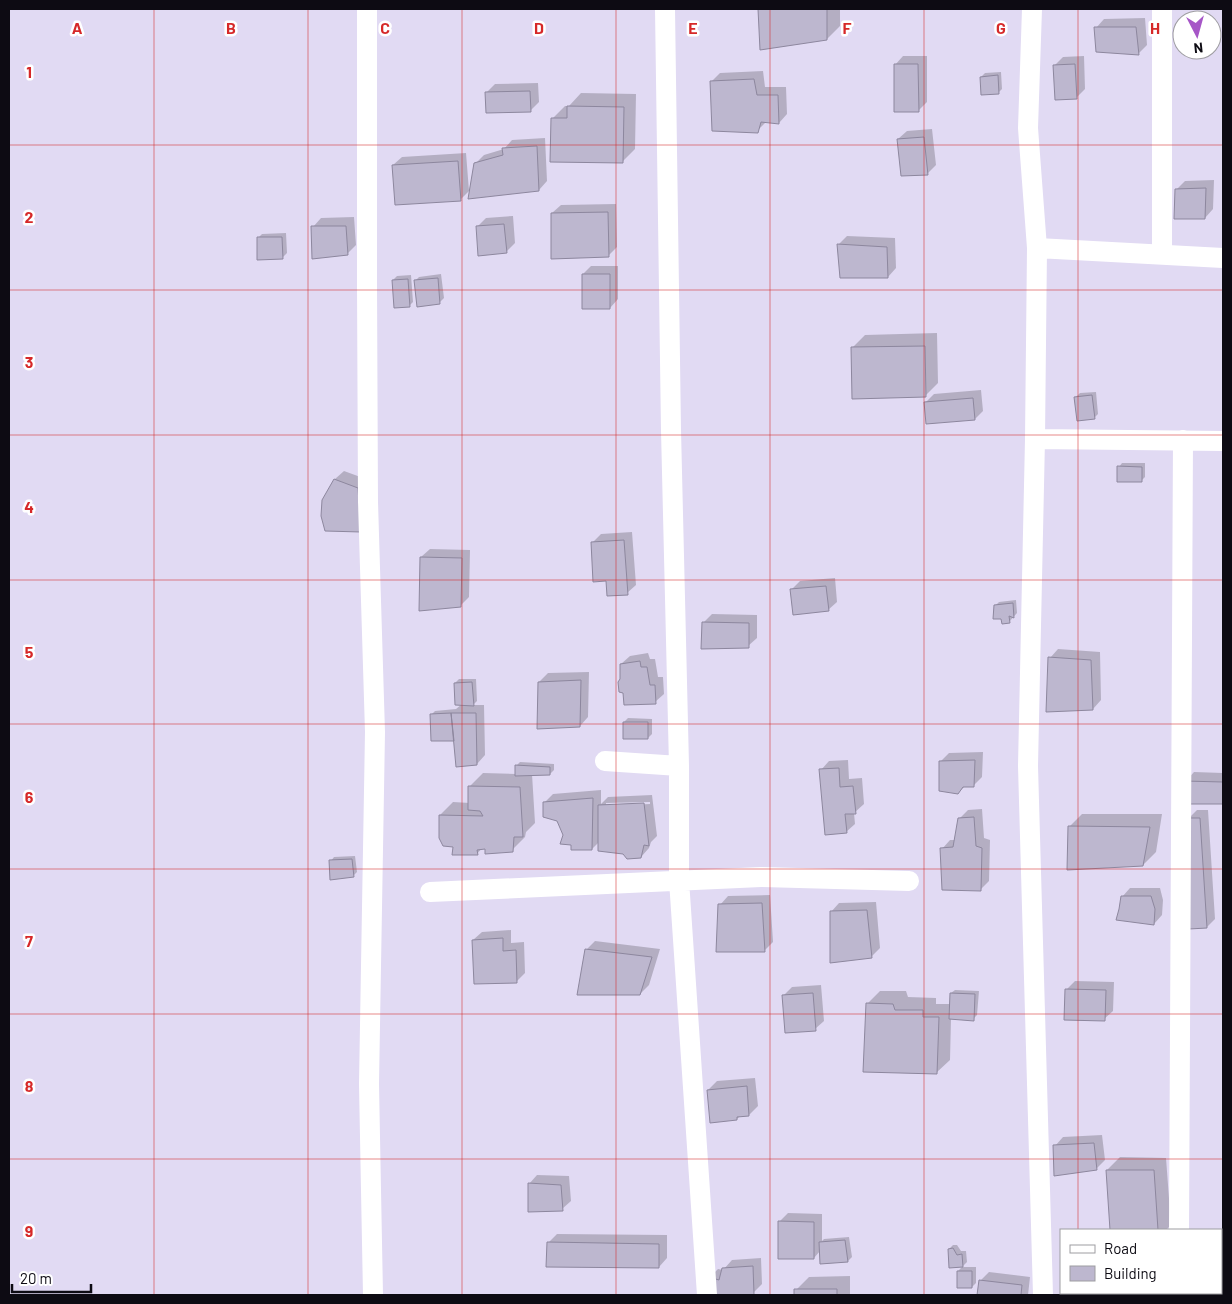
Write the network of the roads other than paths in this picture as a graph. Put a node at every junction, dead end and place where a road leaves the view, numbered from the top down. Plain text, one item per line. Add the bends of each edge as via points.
1 (367, 9) edge
2 (665, 9) edge
3 (1032, 9) edge
4 (1162, 9) edge
5 (1037, 248) junction
6 (1162, 254) junction
7 (1223, 258) edge
8 (1035, 438) junction
9 (1183, 440) junction
10 (1223, 441) edge
11 (605, 761) dead end
12 (679, 766) junction
13 (679, 880) junction
14 (909, 880) dead end
15 (430, 892) dead end
16 (1180, 1229) edge
17 (373, 1295) edge
18 (708, 1295) edge
19 (1043, 1295) edge

1 - 17 street via 368,482 375,732 369,1084
2 - 12 street
3 - 5 street via 1028,128
4 - 6 street
5 - 6 street
5 - 8 street
6 - 7 street
8 - 9 street
8 - 19 street via 1028,766
9 - 10 street
9 - 16 street
11 - 12 street
12 - 13 street
13 - 14 street via 761,877
13 - 15 street
13 - 18 street

